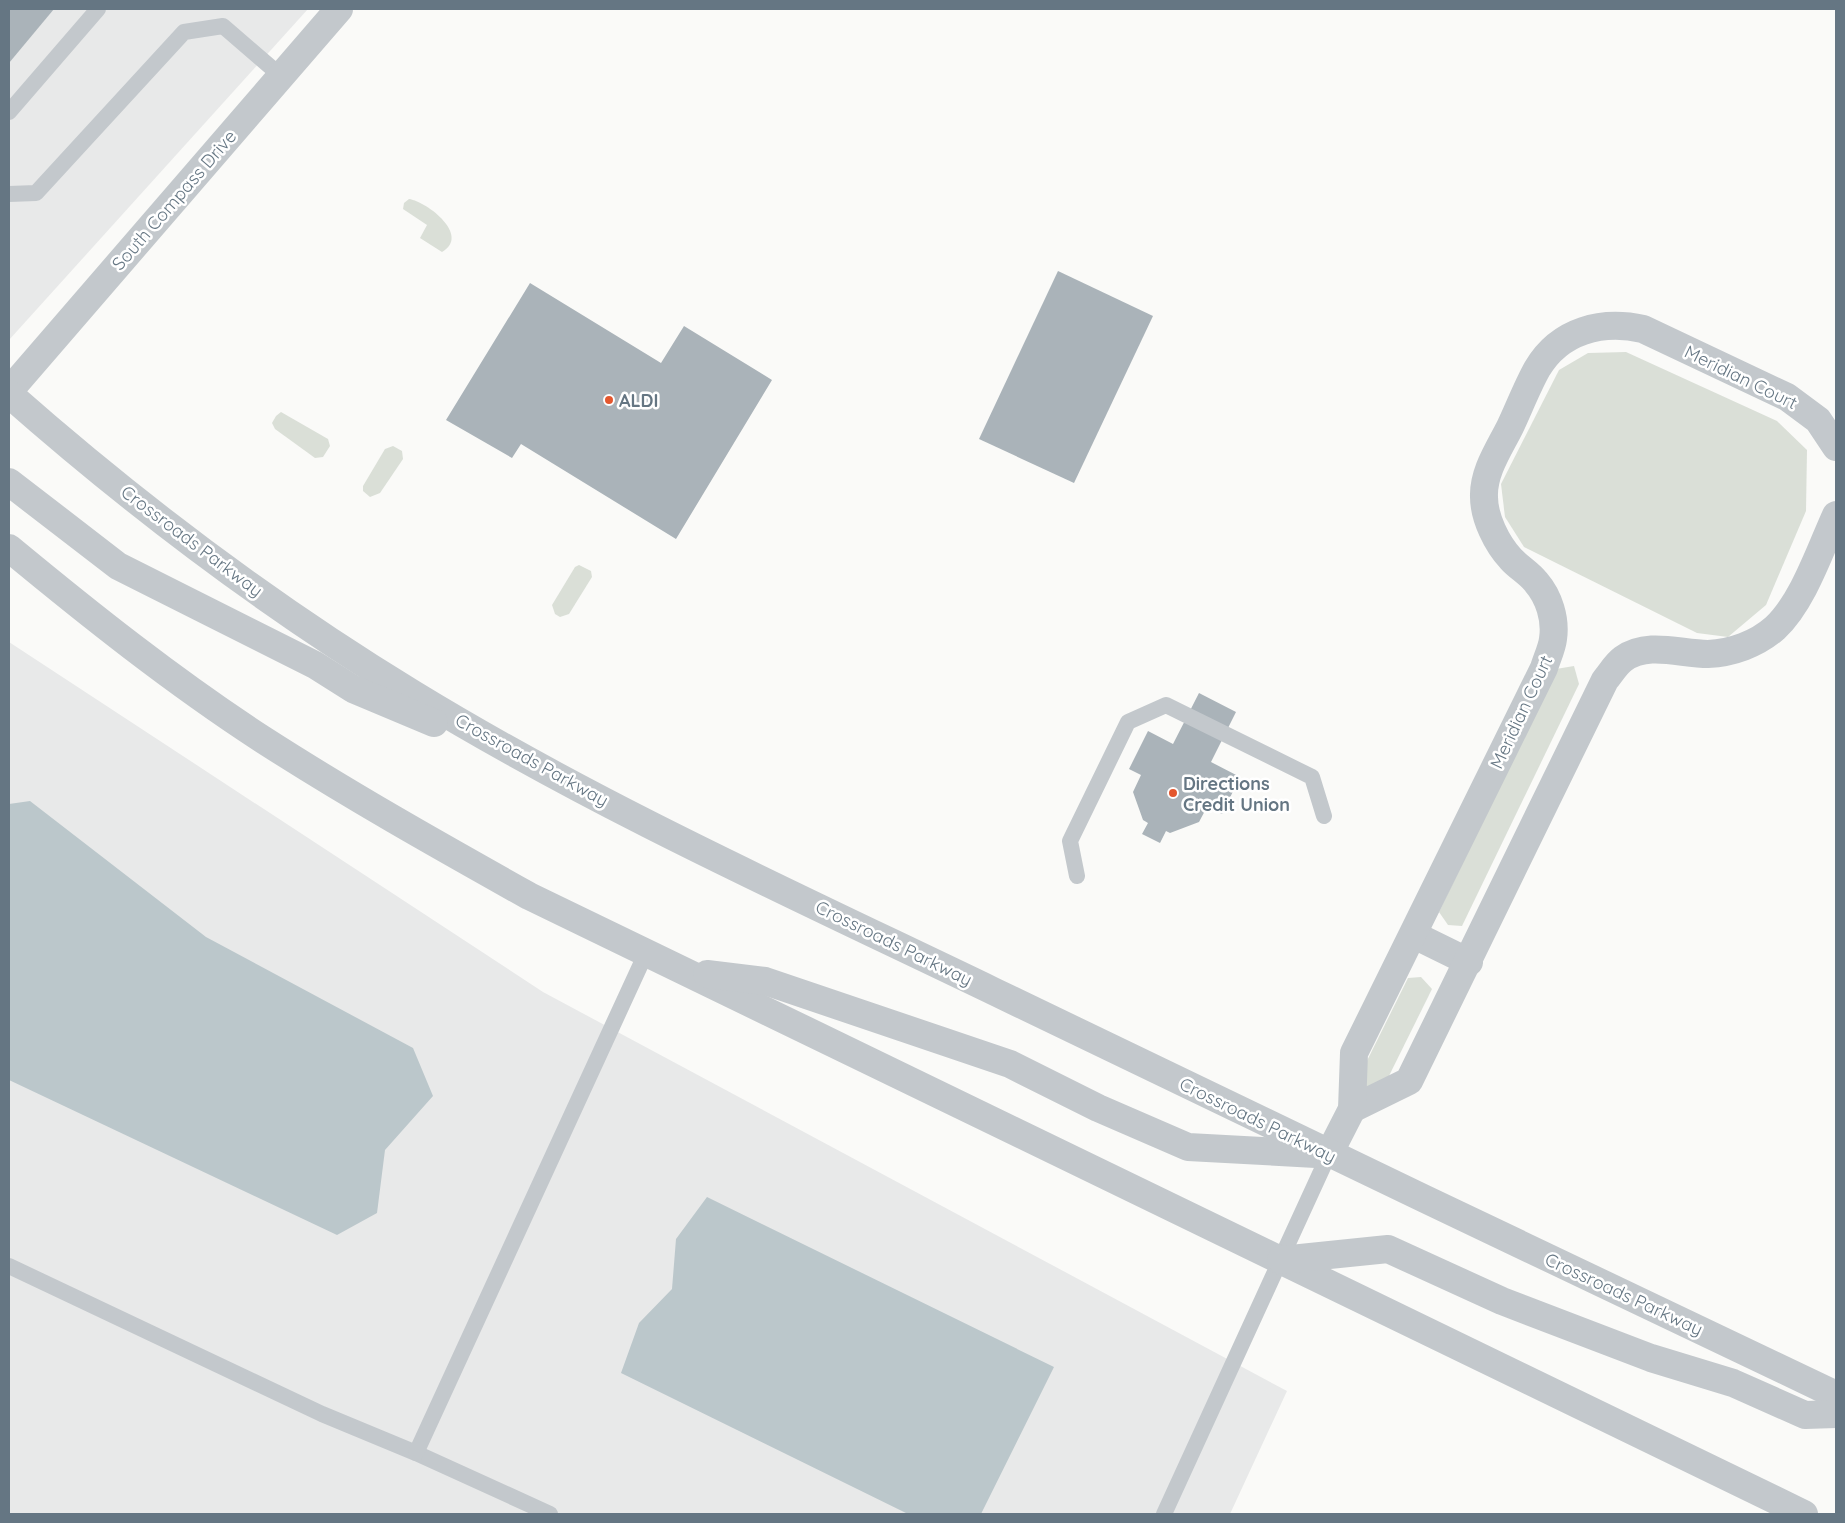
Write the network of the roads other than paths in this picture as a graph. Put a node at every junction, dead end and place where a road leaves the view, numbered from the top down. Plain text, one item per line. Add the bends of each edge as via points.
1 (98, 9) edge
2 (339, 9) edge
3 (281, 76) junction
4 (9, 112) edge
5 (9, 194) edge
6 (9, 392) edge
7 (1836, 447) edge
8 (9, 482) edge
9 (1836, 515) edge
10 (9, 548) edge
11 (549, 772) junction
12 (1324, 816) dead end
13 (1077, 876) dead end
14 (1414, 935) junction
15 (646, 953) junction
16 (1469, 962) junction
17 (686, 972) junction
18 (1352, 1109) junction
19 (1329, 1154) junction
20 (1280, 1260) junction
21 (9, 1266) edge
22 (1836, 1395) edge
23 (1836, 1414) edge
24 (416, 1453) junction
25 (550, 1514) edge
26 (1164, 1514) edge
27 (1804, 1514) edge

1 - 4 lane
2 - 3 street, South Compass Drive
3 - 5 lane via 223,26 184,32 36,192
3 - 6 street, South Compass Drive
6 - 11 street, Crossroads Parkway via 180,535 306,626 414,695
7 - 14 street, Meridian Court via 1818,420 1787,397 1643,329 1602,325 1563,341 1548,354 1538,368 1486,475 1484,498 1488,519 1498,540 1510,559 1536,582 1546,598 1553,618 1553,639 1544,668
8 - 11 street via 118,566 315,665 353,689
9 - 16 street via 1796,600 1775,628 1756,642 1733,651 1709,654 1645,649 1622,660 1605,680
10 - 15 street via 112,633 261,738 393,820 486,872
11 - 19 street, Crossroads Parkway
12 - 13 lane via 1312,777 1166,705 1128,722 1070,841
14 - 16 street
14 - 18 street, Meridian Court via 1354,1052
15 - 17 street
15 - 24 lane
16 - 18 street via 1409,1081
17 - 19 street via 765,981 1010,1064 1098,1108 1188,1147
17 - 20 street
18 - 19 street, Meridian Court
19 - 20 lane
19 - 22 street, Crossroads Parkway
20 - 23 street via 1388,1249 1502,1301 1651,1358 1733,1384 1805,1415
20 - 26 lane
20 - 27 street
21 - 24 lane via 322,1414
24 - 25 lane

